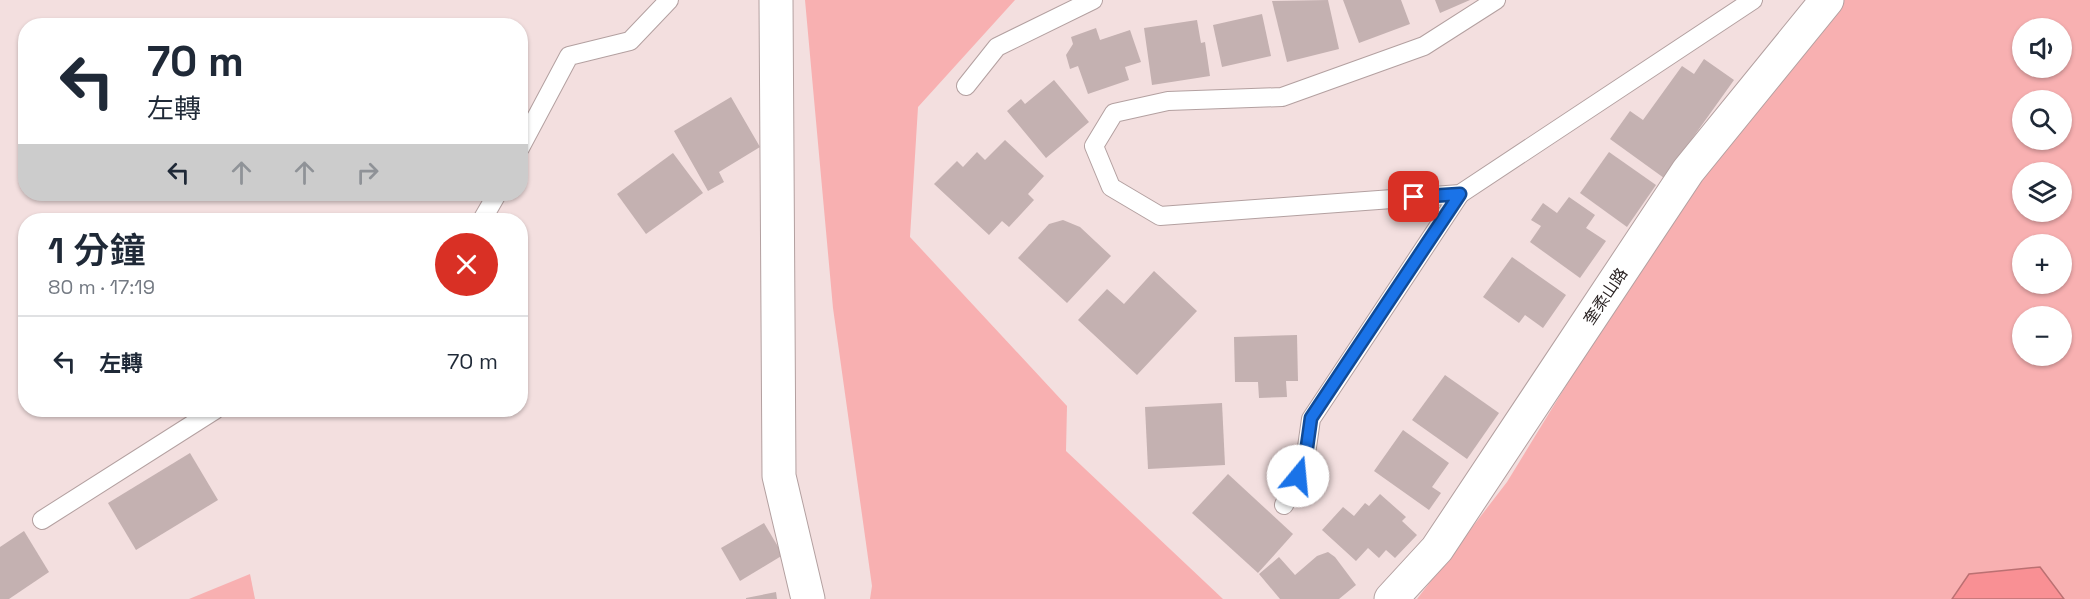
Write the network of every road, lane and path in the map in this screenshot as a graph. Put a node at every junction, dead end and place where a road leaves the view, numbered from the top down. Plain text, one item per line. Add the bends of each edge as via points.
1 (669, 0) edge
2 (776, 0) edge
3 (1093, 0) edge
4 (1496, 0) edge
5 (1753, 0) edge
6 (1827, 0) edge
7 (966, 86) dead end
8 (528, 133) edge
9 (1460, 194) junction
10 (204, 417) edge
11 (1284, 505) dead end
12 (42, 520) dead end
13 (808, 599) edge
14 (1391, 599) edge

1 - 8 lane via 630,41 568,56
2 - 13 street via 778,476
3 - 7 lane via 997,47
4 - 9 lane via 1424,46 1282,97 1168,101 1114,113 1094,146 1111,187 1160,216
5 - 9 lane
6 - 14 street, 奎柔山路 via 1688,171 1437,549
9 - 11 lane via 1311,418 1305,461
10 - 12 lane

